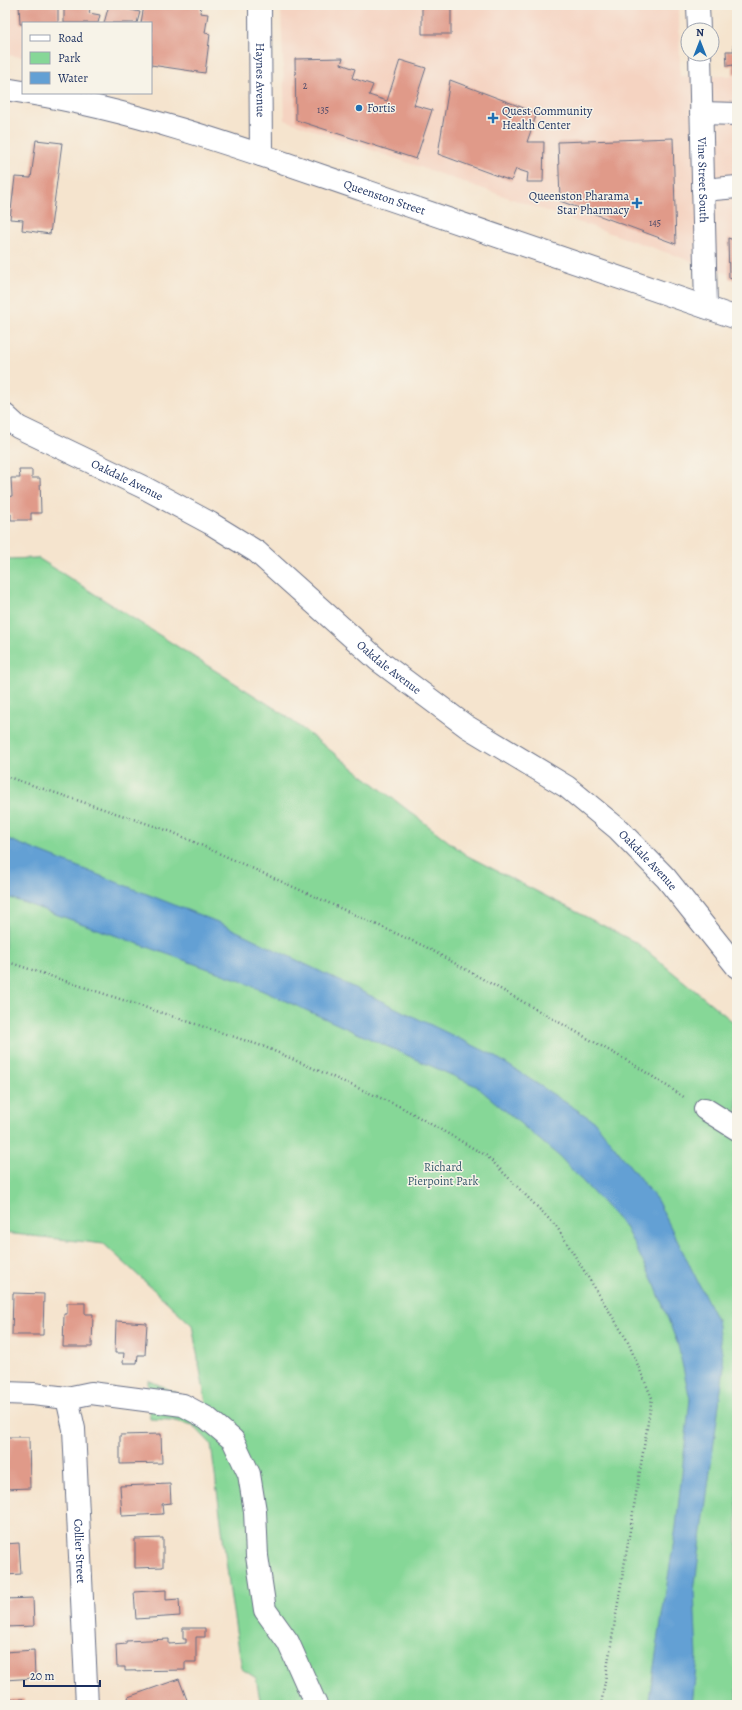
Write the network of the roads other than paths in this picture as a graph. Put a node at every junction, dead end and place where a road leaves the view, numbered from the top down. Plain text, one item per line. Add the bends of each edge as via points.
1 (260, 5) edge
2 (698, 5) edge
3 (699, 22) edge
4 (700, 62) edge
5 (5, 89) edge
6 (22, 92) edge
7 (33, 94) edge
8 (701, 112) junction
9 (737, 114) edge
10 (262, 155) junction
11 (737, 187) edge
12 (703, 190) junction
13 (706, 307) junction
14 (737, 318) edge
15 (5, 415) edge
16 (737, 966) edge
17 (705, 1110) road end
18 (737, 1129) edge
19 (5, 1393) edge
20 (66, 1398) junction
21 (87, 1705) edge
22 (316, 1705) edge

1 - 10 street, Haynes Avenue
2 - 3 street
4 - 8 street, Vine Street South
5 - 6 street
7 - 10 street, Queenston Street via 81,103 174,127
8 - 9 street
8 - 12 street, Vine Street South
10 - 13 street, Queenston Street
11 - 12 street
12 - 13 street, Vine Street South
13 - 14 street, Queenston Street
15 - 16 street, Oakdale Avenue via 18,426 145,488 210,523 256,552 379,661 466,726 566,788 618,829 666,878
17 - 18 street
19 - 20 street
20 - 21 street, Collier Street via 74,1429
20 - 22 street via 91,1393 184,1405 207,1418 233,1440 249,1474 265,1610 288,1642

